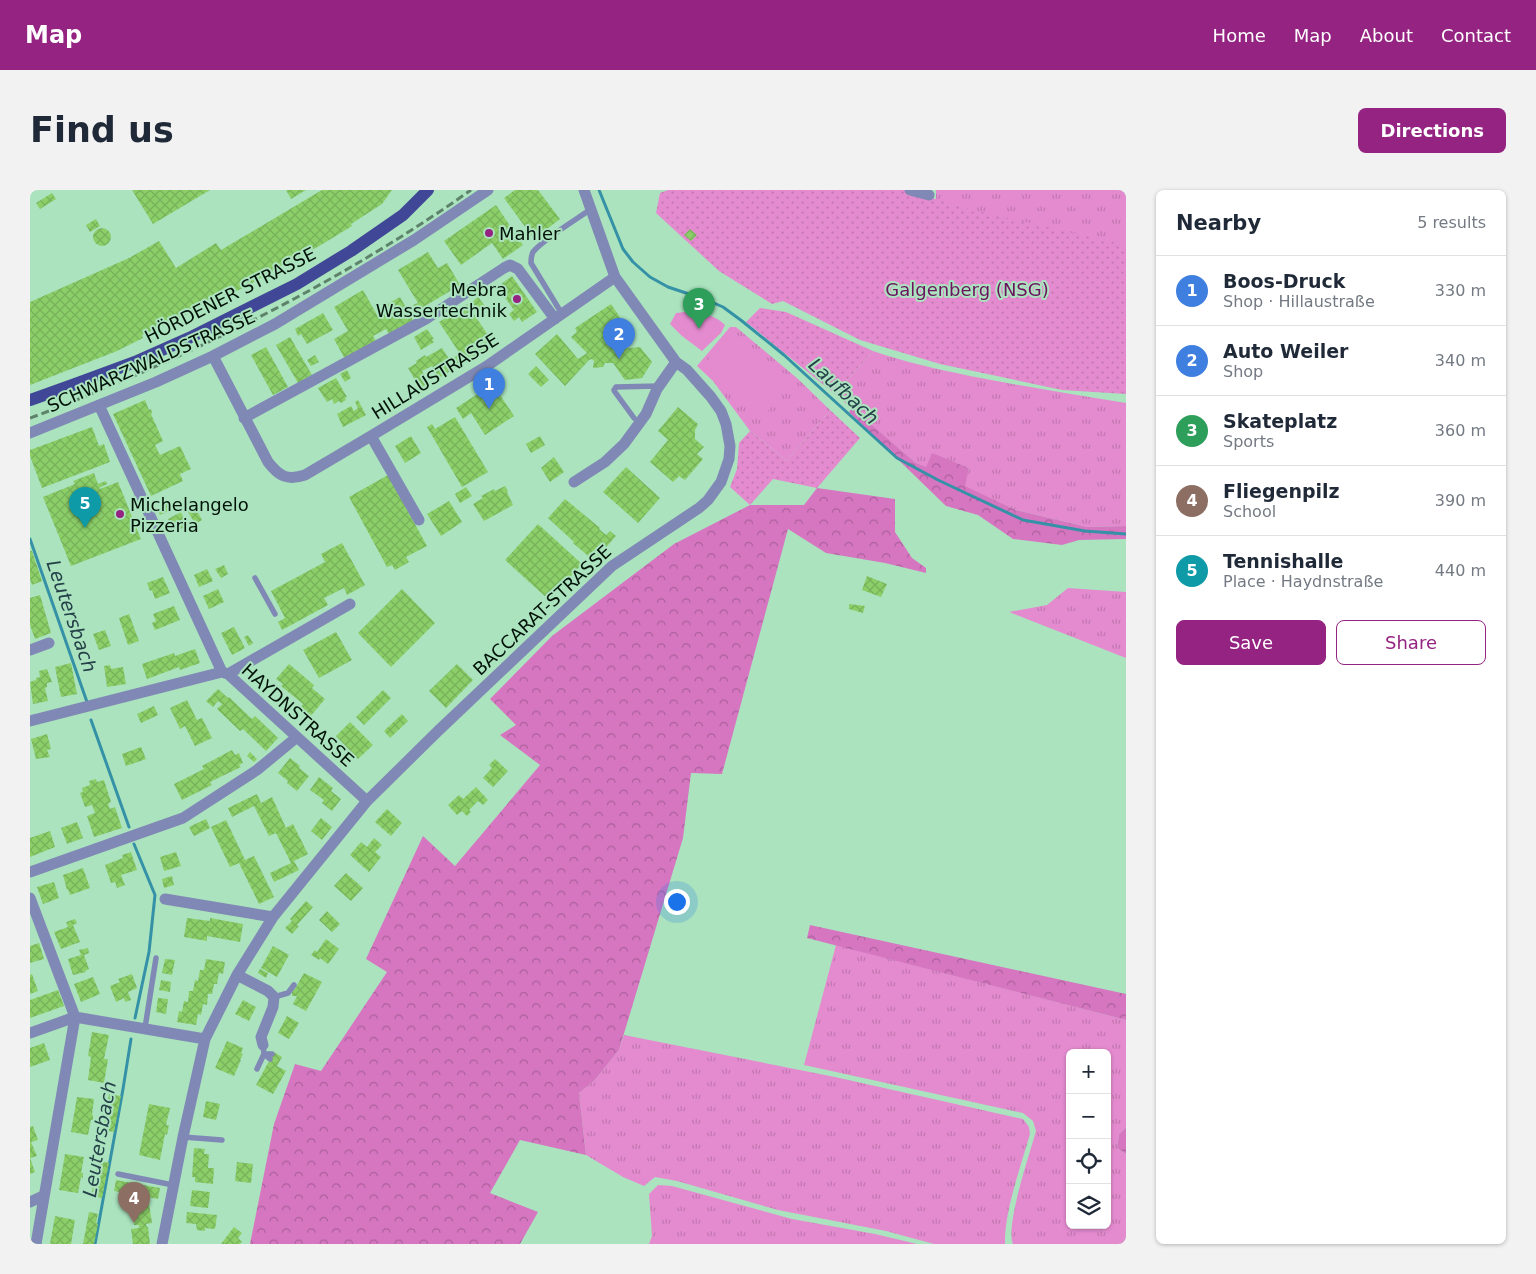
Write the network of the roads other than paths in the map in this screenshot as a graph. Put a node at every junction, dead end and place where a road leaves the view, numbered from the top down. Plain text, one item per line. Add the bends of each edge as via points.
1 (428, 190) edge
2 (488, 190) edge
3 (584, 190) edge
4 (910, 190) edge
5 (930, 195) dead end
6 (590, 209) junction
7 (616, 277) junction
8 (559, 316) junction
9 (213, 356) junction
10 (676, 362) junction
11 (660, 386) junction
12 (30, 400) edge
13 (100, 405) junction
14 (244, 418) junction
15 (634, 418) dead end
16 (30, 433) edge
17 (372, 436) junction
18 (574, 482) dead end
19 (419, 520) dead end
20 (255, 578) dead end
21 (350, 604) dead end
22 (275, 614) dead end
23 (48, 643) dead end
24 (30, 650) edge
25 (225, 673) junction
26 (30, 722) edge
27 (297, 738) junction
28 (367, 801) junction
29 (30, 872) edge
30 (30, 898) edge
31 (165, 899) dead end
32 (273, 917) junction
33 (156, 958) dead end
34 (237, 976) junction
35 (294, 985) dead end
36 (274, 997) junction
37 (75, 1017) junction
38 (145, 1028) junction
39 (30, 1033) edge
40 (205, 1039) junction
41 (264, 1049) junction
42 (271, 1057) dead end
43 (257, 1069) dead end
44 (183, 1137) junction
45 (222, 1140) dead end
46 (118, 1174) dead end
47 (173, 1185) junction
48 (44, 1196) junction
49 (30, 1202) edge
50 (36, 1244) edge
51 (162, 1244) edge

1 - 12 main road, HÖRDENER STRASSE via 403,215 297,284 135,362
2 - 9 street, SCHWARZWALDSTRASSE via 414,240 300,309
3 - 6 street, BACCARAT-STRASSE
4 - 5 street
6 - 7 street, BACCARAT-STRASSE
6 - 8 lane via 541,244 531,258 531,264
7 - 8 street, HILLAUSTRASSE
7 - 10 street, BACCARAT-STRASSE
8 - 14 street via 518,269 510,265 426,319
8 - 17 street, HILLAUSTRASSE via 487,366
9 - 13 street, SCHWARZWALDSTRASSE
9 - 14 street, HILLAUSTRASSE
10 - 11 street
10 - 28 street, BACCARAT-STRASSE via 712,396 726,424 729,459 715,491 700,508 612,566
11 - 15 lane via 616,387 615,392
11 - 18 street via 646,414 624,444 605,462
13 - 16 street, SCHWARZWALDSTRASSE
13 - 25 street, HAYDNSTRASSE
14 - 17 street, HILLAUSTRASSE via 268,462 283,476 304,475
17 - 19 street, HILLAUSTRASSE
20 - 22 lane
21 - 25 street
23 - 24 street
25 - 26 street
25 - 27 street, HAYDNSTRASSE
27 - 28 street, HAYDNSTRASSE
27 - 29 street via 257,770 184,818
28 - 32 street, BACCARAT-STRASSE
30 - 37 street
31 - 32 street
32 - 34 street, BACCARAT-STRASSE
33 - 38 lane
34 - 36 street
34 - 40 street, BACCARAT-STRASSE
35 - 36 lane via 288,992
36 - 41 street via 261,1037
37 - 38 street
37 - 39 street
37 - 48 street
38 - 40 street
40 - 44 street, BACCARAT-STRASSE
41 - 42 lane
41 - 43 lane
44 - 45 lane
44 - 47 street, BACCARAT-STRASSE
46 - 47 lane
47 - 51 street, BACCARAT-STRASSE
48 - 49 street
48 - 50 street

